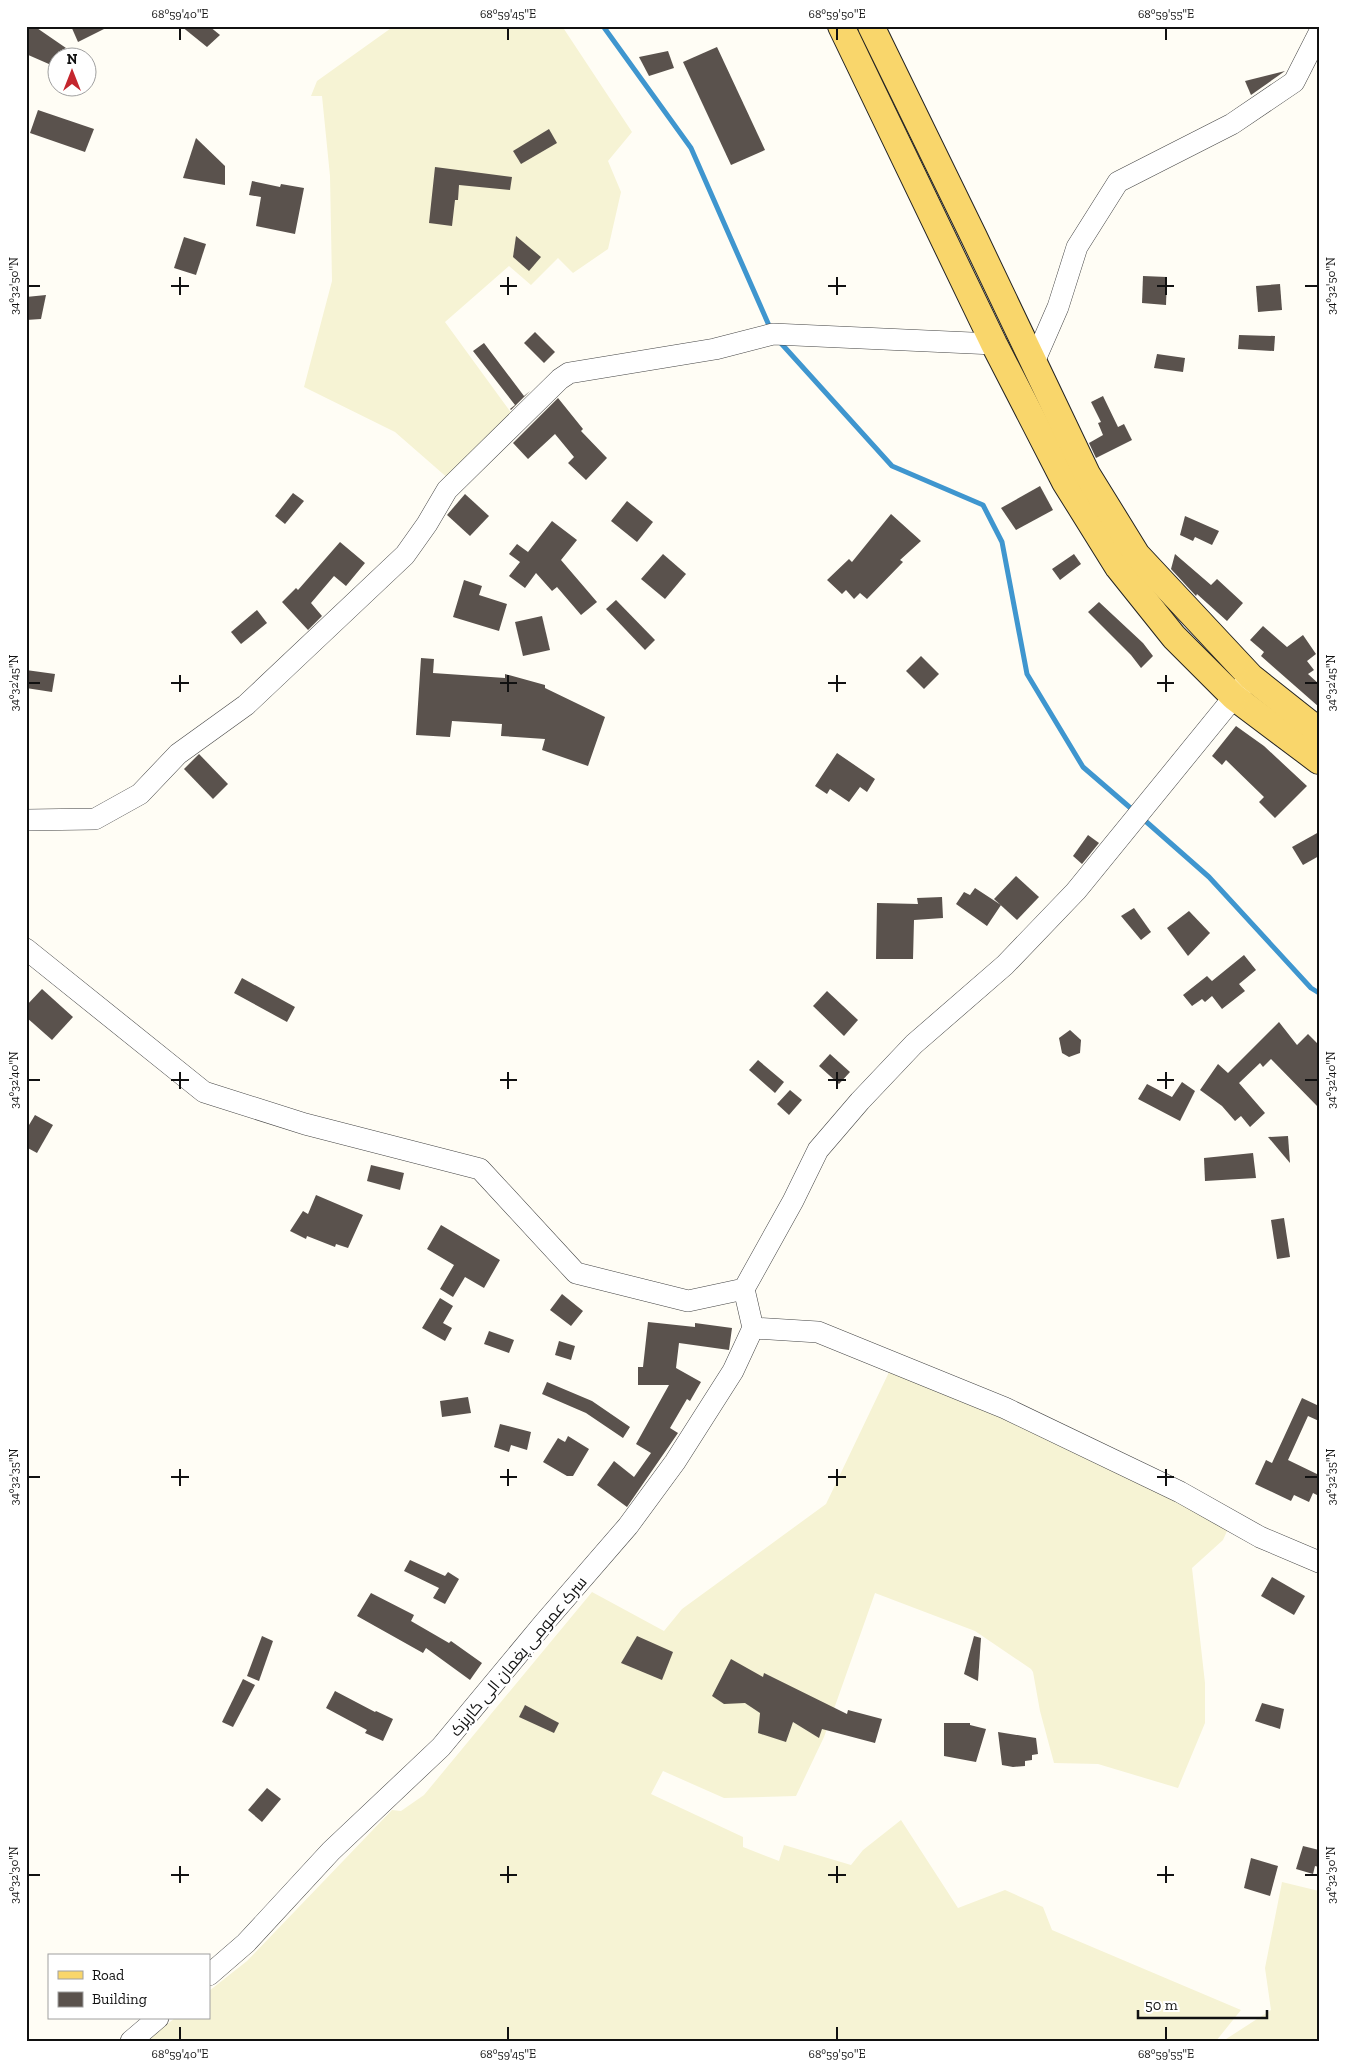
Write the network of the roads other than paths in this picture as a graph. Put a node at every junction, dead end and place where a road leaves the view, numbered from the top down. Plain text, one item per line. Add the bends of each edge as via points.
1 (841, 26) edge
2 (871, 26) edge
3 (1319, 33) edge
4 (994, 344) junction
5 (1034, 362) junction
6 (1011, 374) junction
7 (1250, 677) junction
8 (1234, 697) junction
9 (1319, 731) edge
10 (1319, 761) edge
11 (26, 820) edge
12 (26, 949) edge
13 (744, 1289) junction
14 (753, 1328) junction
15 (1319, 1562) edge
16 (210, 1974) edge
17 (156, 2020) edge
18 (131, 2041) edge

1 - 4 main road
2 - 5 main road
3 - 5 street via 1294,82 1232,124 1118,182 1077,247 1058,307
4 - 6 main road
4 - 11 street via 773,334 715,349 569,373 447,490 405,555 246,705 178,754 140,794 95,820
5 - 6 main road
5 - 7 main road via 1087,474 1138,555
6 - 8 main road via 1065,482 1118,567 1174,637
7 - 8 street
7 - 9 main road
8 - 10 main road
8 - 13 street via 1076,891 1005,965 914,1044 818,1150 794,1201
12 - 13 street via 204,1092 305,1124 480,1169 576,1273 688,1301
13 - 14 street
14 - 15 street via 818,1332 1004,1408 1180,1492 1260,1537
14 - 16 street, سرک عمومی پغمان الی کاریزک via 733,1371 675,1462 628,1526 442,1747 332,1851 246,1943
17 - 18 street

